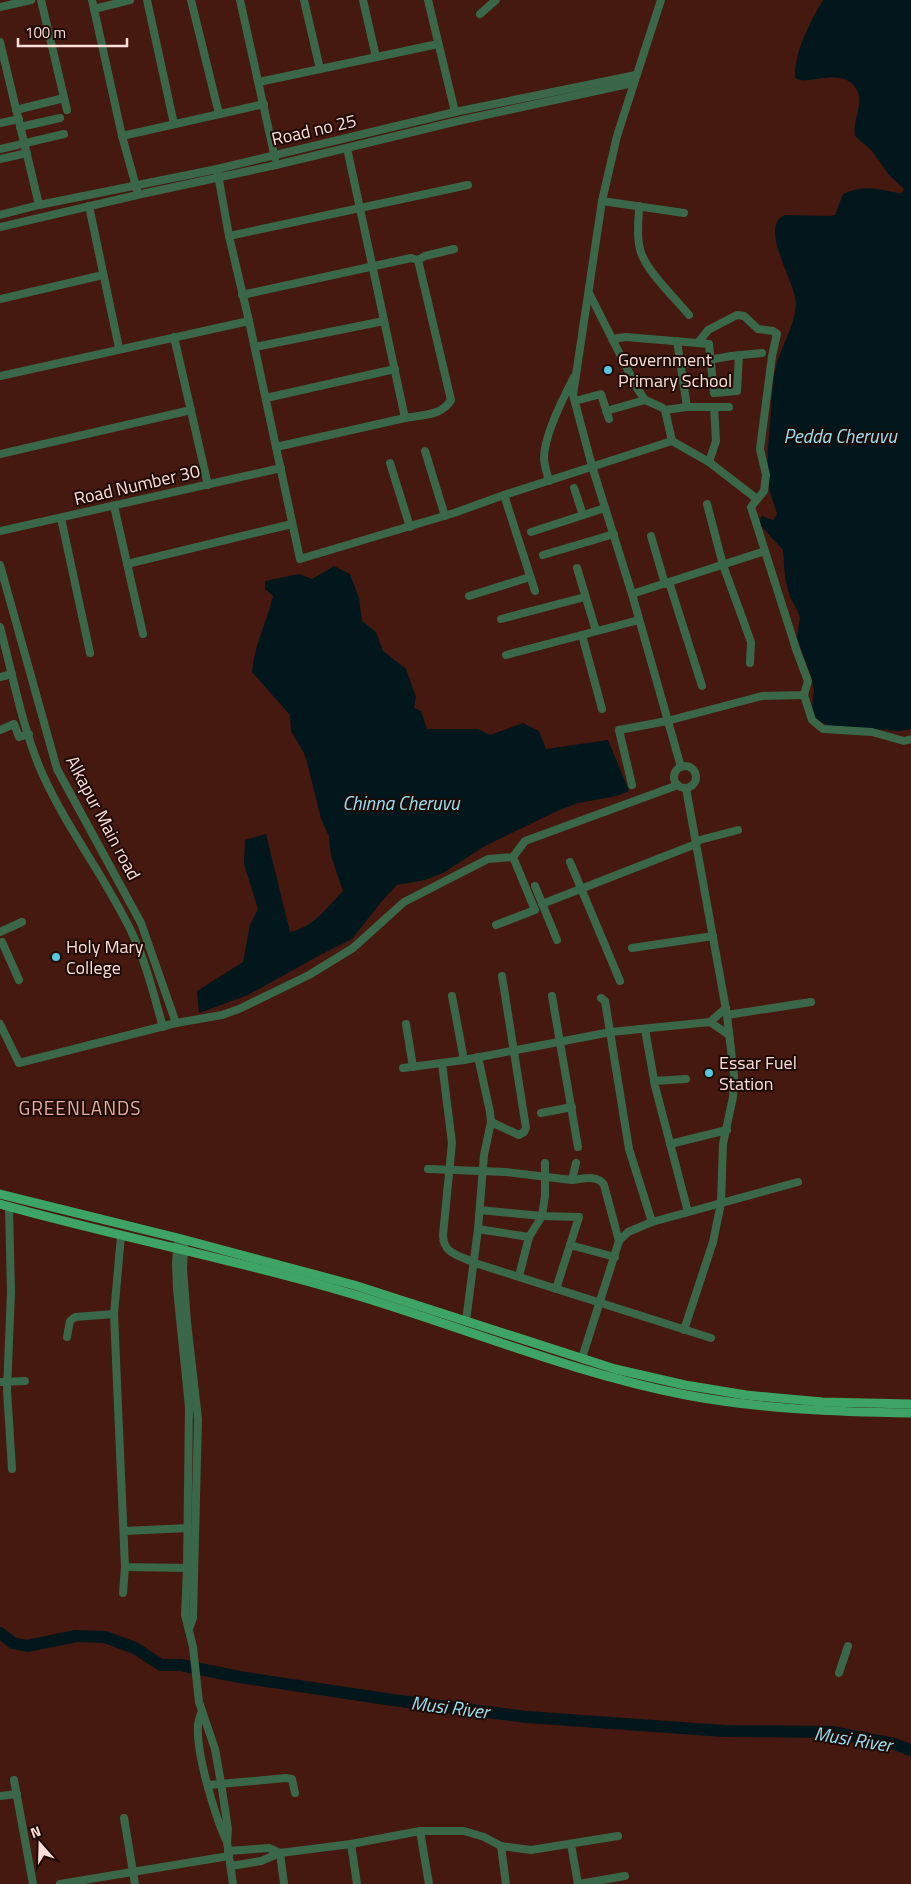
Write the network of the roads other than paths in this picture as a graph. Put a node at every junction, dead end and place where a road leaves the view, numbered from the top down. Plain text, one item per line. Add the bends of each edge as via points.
1 (30, 0) edge
2 (41, 0) edge
3 (92, 0) edge
4 (130, 0) edge
5 (147, 0) edge
6 (191, 0) edge
7 (240, 0) edge
8 (304, 0) edge
9 (363, 0) edge
10 (428, 0) edge
11 (496, 0) edge
12 (661, 0) edge
13 (0, 7) edge
14 (94, 9) junction
15 (480, 14) dead end
16 (0, 42) edge
17 (438, 44) junction
18 (376, 58) junction
19 (320, 69) junction
20 (636, 75) junction
21 (259, 82) junction
22 (632, 83) junction
23 (64, 98) junction
24 (516, 100) junction
25 (264, 104) junction
26 (518, 108) junction
27 (16, 110) junction
28 (67, 110) dead end
29 (455, 112) junction
30 (219, 114) junction
31 (60, 118) dead end
32 (0, 123) edge
33 (19, 123) junction
34 (174, 124) junction
35 (64, 134) dead end
36 (122, 136) junction
37 (24, 143) junction
38 (347, 148) junction
39 (0, 149) edge
40 (26, 153) junction
41 (274, 155) junction
42 (0, 159) edge
43 (276, 165) junction
44 (217, 173) junction
45 (468, 185) dead end
46 (137, 190) junction
47 (602, 201) junction
48 (39, 205) junction
49 (89, 206) junction
50 (640, 206) junction
51 (360, 207) junction
52 (684, 213) dead end
53 (0, 215) edge
54 (0, 227) edge
55 (229, 236) junction
56 (454, 249) dead end
57 (418, 260) junction
58 (373, 267) junction
59 (103, 275) junction
60 (589, 293) junction
61 (242, 296) junction
62 (0, 299) edge
63 (690, 315) dead end
64 (249, 320) junction
65 (384, 320) junction
66 (174, 336) junction
67 (612, 339) junction
68 (677, 341) junction
69 (698, 343) junction
70 (255, 347) junction
71 (119, 348) junction
72 (762, 353) dead end
73 (739, 355) junction
74 (711, 360) junction
75 (681, 365) junction
76 (395, 369) junction
77 (576, 374) junction
78 (0, 376) edge
79 (266, 398) junction
80 (645, 400) junction
81 (575, 401) junction
82 (687, 407) junction
83 (714, 407) junction
84 (729, 407) dead end
85 (191, 410) junction
86 (664, 410) junction
87 (606, 411) junction
88 (405, 418) junction
89 (608, 420) dead end
90 (672, 441) junction
91 (276, 447) junction
92 (425, 451) dead end
93 (0, 454) edge
94 (709, 462) junction
95 (390, 463) dead end
96 (592, 466) junction
97 (281, 468) junction
98 (549, 481) junction
99 (208, 485) junction
100 (574, 488) dead end
101 (504, 495) junction
102 (757, 499) junction
103 (707, 504) dead end
104 (114, 506) junction
105 (605, 508) junction
106 (583, 515) junction
107 (445, 516) junction
108 (61, 518) junction
109 (292, 524) junction
110 (410, 527) junction
111 (0, 531) edge
112 (531, 532) dead end
113 (614, 534) junction
114 (651, 536) dead end
115 (766, 551) junction
116 (543, 555) dead end
117 (127, 564) junction
118 (0, 565) edge
119 (724, 565) junction
120 (577, 568) dead end
121 (530, 577) junction
122 (667, 583) junction
123 (534, 591) dead end
124 (632, 594) junction
125 (469, 596) dead end
126 (585, 597) junction
127 (501, 620) dead end
128 (639, 620) junction
129 (0, 627) edge
130 (596, 632) junction
131 (143, 634) dead end
132 (582, 635) junction
133 (2, 640) edge
134 (90, 653) dead end
135 (506, 655) dead end
136 (750, 663) dead end
137 (12, 674) junction
138 (0, 677) edge
139 (702, 686) dead end
140 (804, 694) junction
141 (602, 709) dead end
142 (667, 721) junction
143 (0, 730) edge
144 (29, 734) junction
145 (911, 739) edge
146 (681, 767) junction
147 (60, 774) junction
148 (47, 782) junction
149 (632, 785) dead end
150 (678, 785) junction
151 (686, 788) junction
152 (738, 830) dead end
153 (696, 843) junction
154 (513, 856) junction
155 (570, 862) dead end
156 (535, 886) dead end
157 (581, 888) junction
158 (542, 904) junction
159 (22, 922) dead end
160 (496, 925) dead end
161 (0, 932) edge
162 (713, 936) junction
163 (557, 940) dead end
164 (0, 943) edge
165 (632, 948) dead end
166 (502, 976) dead end
167 (19, 980) dead end
168 (620, 981) dead end
169 (452, 996) dead end
170 (552, 996) dead end
171 (601, 998) dead end
172 (811, 1002) dead end
173 (727, 1011) junction
174 (710, 1022) junction
175 (176, 1023) junction
176 (0, 1024) edge
177 (406, 1024) dead end
178 (163, 1027) junction
179 (644, 1029) junction
180 (610, 1032) junction
181 (729, 1035) junction
182 (560, 1041) junction
183 (513, 1050) junction
184 (478, 1057) junction
185 (464, 1060) junction
186 (442, 1063) junction
187 (413, 1067) junction
188 (403, 1068) dead end
189 (686, 1079) dead end
190 (654, 1082) junction
191 (572, 1108) junction
192 (541, 1113) dead end
193 (491, 1122) junction
194 (727, 1130) junction
195 (670, 1144) junction
196 (578, 1147) dead end
197 (545, 1163) dead end
198 (576, 1164) dead end
199 (428, 1169) dead end
200 (450, 1170) junction
201 (482, 1171) junction
202 (545, 1176) junction
203 (572, 1180) junction
204 (798, 1182) dead end
205 (0, 1194) edge
206 (720, 1204) junction
207 (5, 1206) edge
208 (480, 1210) junction
209 (688, 1212) junction
210 (542, 1216) junction
211 (652, 1222) junction
212 (478, 1229) junction
213 (121, 1236) junction
214 (529, 1237) junction
215 (182, 1239) junction
216 (619, 1241) junction
217 (570, 1245) junction
218 (180, 1249) junction
219 (615, 1257) junction
220 (475, 1263) junction
221 (519, 1276) junction
222 (556, 1289) junction
223 (601, 1303) junction
224 (114, 1314) junction
225 (466, 1321) junction
226 (684, 1330) junction
227 (67, 1337) dead end
228 (711, 1338) dead end
229 (582, 1358) junction
230 (25, 1381) dead end
231 (4, 1382) edge
232 (911, 1404) edge
233 (911, 1413) edge
234 (12, 1469) dead end
235 (192, 1486) junction
236 (188, 1528) junction
237 (124, 1531) junction
238 (125, 1567) junction
239 (187, 1568) junction
240 (123, 1592) dead end
241 (189, 1629) junction
242 (848, 1646) dead end
243 (839, 1673) dead end
244 (202, 1711) junction
245 (14, 1780) dead end
246 (221, 1783) junction
247 (208, 1785) junction
248 (295, 1793) dead end
249 (17, 1794) junction
250 (0, 1796) edge
251 (124, 1818) dead end
252 (420, 1831) junction
253 (618, 1836) dead end
254 (227, 1842) junction
255 (351, 1844) junction
256 (571, 1844) junction
257 (501, 1846) junction
258 (280, 1853) junction
259 (228, 1854) junction
260 (230, 1866) junction
261 (133, 1872) junction
262 (625, 1876) dead end
263 (32, 1884) edge
264 (60, 1884) edge
265 (135, 1884) edge
266 (233, 1884) edge
267 (284, 1884) edge
268 (357, 1884) edge
269 (429, 1884) edge
270 (506, 1884) edge
271 (578, 1884) edge

1 - 13 street
2 - 23 street
3 - 14 street
4 - 14 street
5 - 34 street
6 - 30 street
7 - 21 street
8 - 19 street
9 - 18 street
10 - 17 street
11 - 15 street
12 - 20 street
14 - 36 street
16 - 27 street
17 - 18 street
17 - 29 street
18 - 19 street
19 - 21 street
20 - 22 street
20 - 24 street, Road no 25
21 - 25 street
22 - 26 street, Road no 25
22 - 47 street
23 - 27 street
23 - 28 street
24 - 26 street
24 - 29 street, Road no 25
25 - 30 street
25 - 41 street
26 - 38 street, Road no 25
27 - 33 street
29 - 41 street, Road no 25
30 - 34 street
31 - 33 street
32 - 33 street
33 - 37 street
34 - 36 street
35 - 37 street
36 - 46 street
37 - 39 street
37 - 40 street
38 - 43 street, Road no 25
38 - 51 street
40 - 42 street
40 - 48 street
41 - 43 street
41 - 44 street, Road no 25
43 - 44 street, Road no 25
44 - 46 street, Road no 25
44 - 55 street
45 - 51 street
46 - 48 street, Road no 25
46 - 49 street, Road no 25
47 - 50 street
47 - 60 street
48 - 53 street, Road no 25
49 - 54 street, Road no 25
49 - 59 street
50 - 52 street
50 - 63 street via 638,238 645,262
51 - 55 street
51 - 58 street
55 - 61 street
56 - 57 street
57 - 58 street via 411,258
57 - 88 street via 451,400 441,412
58 - 61 street
58 - 65 street
59 - 62 street
59 - 71 street
60 - 67 street
60 - 77 street
61 - 64 street
64 - 66 street
64 - 70 street
65 - 70 street
65 - 76 street
66 - 71 street
66 - 85 street
67 - 68 street
67 - 80 street
68 - 69 street
68 - 75 street
69 - 74 street via 709,344
69 - 102 street via 708,330 737,315 744,316 758,329 776,334 760,449 766,475 764,491
70 - 79 street
71 - 78 street
72 - 73 street
73 - 74 street
73 - 74 street via 737,391 714,393
74 - 75 street
75 - 82 street
76 - 79 street
76 - 88 street
77 - 81 street
77 - 98 street via 546,443 544,459
79 - 91 street
80 - 86 street
80 - 87 street
81 - 87 street via 601,394
81 - 96 street
82 - 83 street
82 - 86 street
83 - 84 street
83 - 94 street via 716,441
85 - 93 street
85 - 99 street
86 - 90 street
87 - 89 street
88 - 91 street
90 - 94 street
90 - 96 street
91 - 97 street
92 - 107 street
94 - 102 street
95 - 110 street
96 - 98 street
96 - 105 street
97 - 99 street, Road Number 30
97 - 109 street
98 - 101 street
99 - 104 street, Road Number 30
100 - 106 street
101 - 107 street
101 - 121 street
102 - 115 street via 751,507
103 - 119 street
104 - 108 street, Road Number 30
104 - 117 street
105 - 106 street
105 - 113 street
106 - 112 street
107 - 110 street
108 - 111 street, Road Number 30
108 - 134 street
109 - 110 street via 300,559
109 - 117 street
113 - 116 street
113 - 124 street
114 - 122 street
115 - 119 street
115 - 140 street via 808,681
117 - 131 street
118 - 147 street, Alkapur Main road
119 - 122 street
119 - 136 street via 751,642
120 - 126 street
121 - 123 street
121 - 125 street
122 - 124 street
122 - 139 street
124 - 128 street
126 - 127 street
126 - 130 street
128 - 130 street
128 - 142 street
129 - 133 street, Alkapur Main road
130 - 132 street
132 - 135 street
132 - 141 street
133 - 137 street, Alkapur Main road
137 - 138 street
137 - 144 street, Alkapur Main road
140 - 142 street via 762,696
140 - 145 street via 812,720 823,729 872,732 904,741
142 - 146 street
142 - 149 street via 619,730
143 - 144 street via 14,724 19,736
144 - 148 street, Alkapur Main road
146 - 150 street via 674,776
146 - 151 street via 690,767 696,775 696,782
147 - 148 street
147 - 175 street, Alkapur Main road via 141,923
148 - 178 street, Alkapur Main road via 133,935
150 - 151 street
150 - 154 street via 525,841
151 - 153 street
152 - 153 street
153 - 157 street
153 - 162 street
154 - 160 street via 535,910
154 - 175 street via 488,859 404,902 353,948 269,996 222,1015
155 - 157 street
156 - 158 street
157 - 158 street
157 - 168 street
158 - 163 street
159 - 161 street
162 - 165 street
162 - 173 street
164 - 167 street
166 - 183 street
169 - 185 street
170 - 182 street
171 - 180 street via 605,1001
172 - 173 street
173 - 174 street
173 - 181 street
174 - 179 street
174 - 181 street
175 - 178 street
176 - 178 street via 19,1063
177 - 187 street
179 - 180 street
179 - 190 street
180 - 182 street
180 - 211 street via 629,1149
181 - 194 street via 734,1076
182 - 183 street
182 - 191 street
183 - 184 street
183 - 193 street via 526,1128 519,1135
184 - 185 street
184 - 193 street
185 - 186 street
186 - 187 street
186 - 200 street via 452,1143
187 - 188 street
189 - 190 street
190 - 195 street
191 - 192 street
191 - 196 street
193 - 201 street
194 - 195 street
194 - 206 street via 723,1144
195 - 209 street
197 - 202 street
198 - 203 street
199 - 200 street
200 - 201 street
200 - 220 street via 443,1244 446,1249
201 - 202 street
201 - 208 street
202 - 203 street
202 - 210 street
203 - 216 street via 602,1180
204 - 206 street
205 - 215 main road
206 - 209 street
206 - 226 street via 713,1242
207 - 213 main road
207 - 231 street via 11,1292
208 - 210 street
208 - 212 street
209 - 211 street
210 - 214 street
210 - 217 street via 579,1218
211 - 216 street via 628,1232
212 - 214 street
212 - 220 street
213 - 218 main road
213 - 224 street
214 - 221 street
215 - 218 street
215 - 225 main road via 354,1285
216 - 219 street
217 - 219 street
217 - 222 street
218 - 233 main road via 351,1294 613,1378 675,1392 745,1405 822,1412
218 - 235 street via 181,1296 193,1405
219 - 223 street
220 - 221 street
220 - 225 street
221 - 222 street
222 - 223 street
223 - 226 street
223 - 229 street
224 - 227 street via 75,1317 70,1321
224 - 237 street
225 - 229 main road
226 - 228 street
229 - 232 main road via 654,1378 746,1395 822,1402
230 - 231 street
231 - 234 street
235 - 236 street
235 - 241 street via 193,1618
236 - 237 street
236 - 239 street
237 - 238 street
238 - 239 street
238 - 240 street
239 - 241 street via 184,1615
241 - 244 street
242 - 243 street
244 - 246 street
244 - 247 street via 198,1725 199,1741
245 - 249 street
246 - 247 street
246 - 248 street via 286,1778 292,1779
246 - 254 street
247 - 254 street
249 - 250 street
249 - 263 street
251 - 261 street
252 - 255 street
252 - 257 street via 464,1831
252 - 269 street
253 - 256 street
254 - 259 street
255 - 258 street
255 - 268 street
256 - 257 street via 531,1850
256 - 271 street
257 - 270 street
258 - 259 street via 269,1848
258 - 260 street via 261,1862
258 - 267 street
259 - 260 street
259 - 261 street
260 - 266 street
261 - 264 street
261 - 265 street
262 - 271 street

